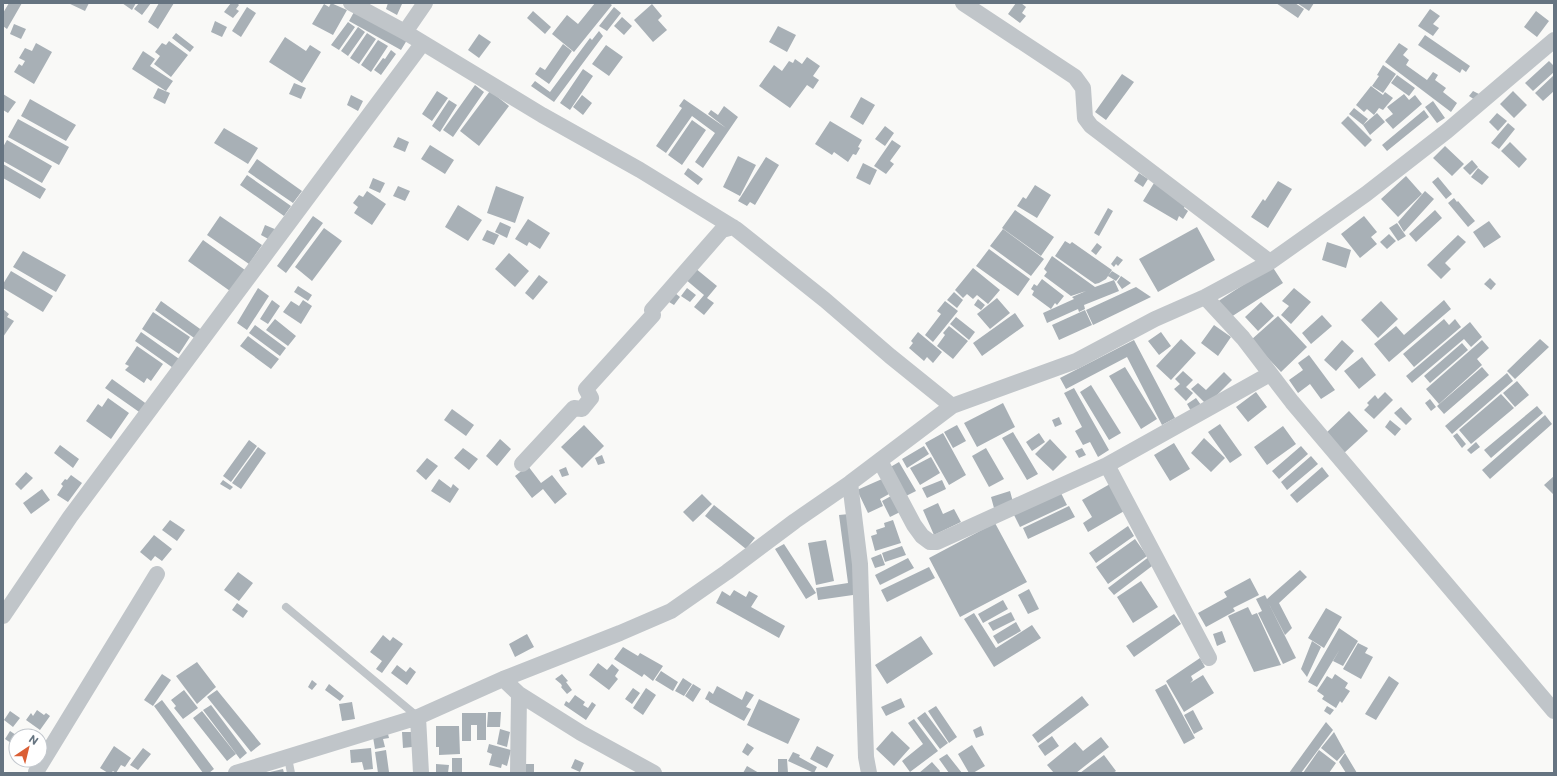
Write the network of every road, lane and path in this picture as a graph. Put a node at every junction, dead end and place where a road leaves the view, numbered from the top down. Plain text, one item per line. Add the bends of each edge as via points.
1 (351, 3) edge
2 (425, 3) edge
3 (963, 3) edge
4 (405, 32) junction
5 (1554, 40) edge
6 (422, 44) junction
7 (733, 227) junction
8 (1270, 262) junction
9 (1205, 297) junction
10 (1270, 374) junction
11 (952, 406) junction
12 (880, 461) junction
13 (522, 464) dead end
14 (1107, 465) junction
15 (850, 483) junction
16 (157, 574) dead end
17 (286, 607) dead end
18 (3, 616) edge
19 (1209, 658) dead end
20 (503, 679) junction
21 (519, 694) junction
22 (1554, 711) edge
23 (418, 717) junction
24 (289, 765) edge
25 (651, 772) edge
26 (36, 773) edge
27 (236, 773) edge
28 (421, 773) edge
29 (518, 773) edge
30 (869, 773) edge

1 - 4 street
2 - 4 street
3 - 8 street via 1075,76 1083,88 1085,118 1091,126
4 - 6 street
5 - 8 street via 1447,131 1366,194
6 - 7 street
6 - 18 street via 70,516
7 - 11 street
7 - 13 street via 722,230 652,310 654,315 586,389 591,398 582,409 574,408
8 - 9 street
9 - 10 street via 1243,338
9 - 11 street via 1155,319 1076,361
10 - 14 street
10 - 22 street
11 - 12 street
12 - 14 street via 914,525 930,542 937,542
12 - 15 street
14 - 19 street
15 - 20 street via 671,611 620,634
15 - 30 street via 860,564 866,757
16 - 26 street
17 - 23 lane
20 - 21 street
20 - 23 street
21 - 25 street via 581,733
21 - 29 street
23 - 24 street
23 - 28 street
24 - 27 street

